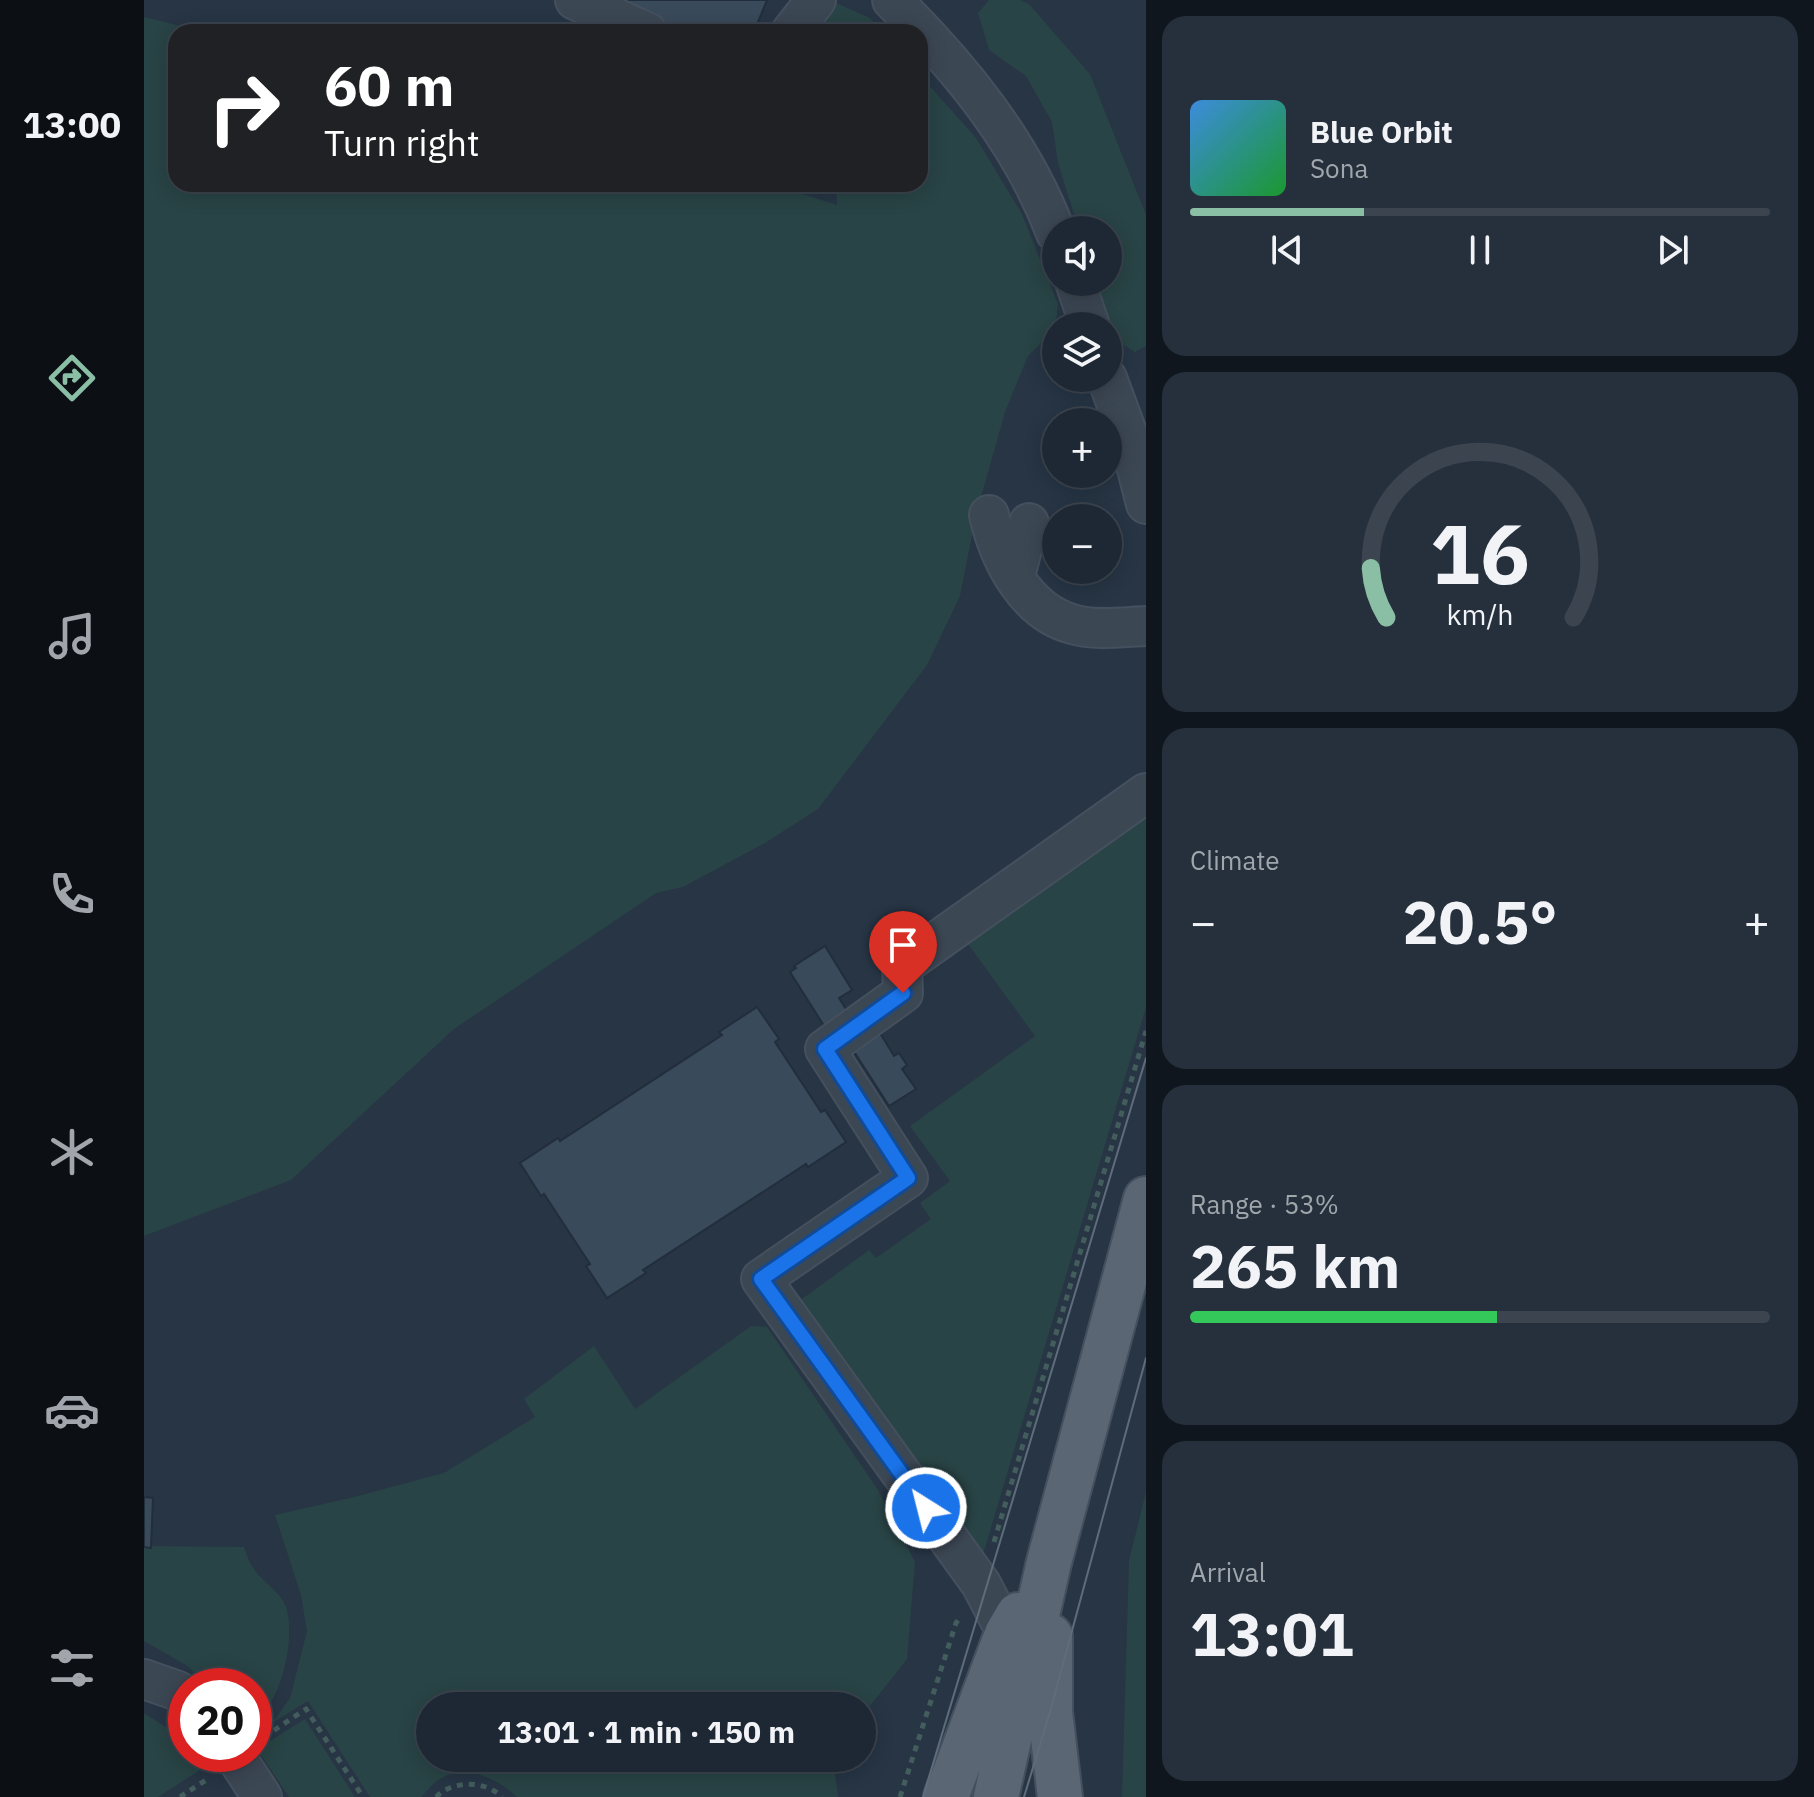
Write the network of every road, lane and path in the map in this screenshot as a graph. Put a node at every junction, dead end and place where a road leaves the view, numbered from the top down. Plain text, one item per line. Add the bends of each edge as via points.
1 (575, 0) edge
2 (816, 0) edge
3 (892, 0) edge
4 (629, 24) edge
5 (797, 24) edge
6 (917, 24) edge
7 (928, 35) edge
8 (1050, 216) edge
9 (1112, 392) edge
10 (1146, 504) edge
11 (989, 515) dead end
12 (1029, 523) dead end
13 (1015, 576) junction
14 (1146, 626) edge
15 (1146, 793) edge
16 (1146, 1031) edge
17 (1146, 1199) edge
18 (1049, 1562) junction
19 (981, 1584) junction
20 (1007, 1634) junction
21 (144, 1679) edge
22 (168, 1687) edge
23 (272, 1731) edge
24 (246, 1772) edge
25 (262, 1797) edge
26 (363, 1797) edge
27 (436, 1797) edge
28 (502, 1797) edge
29 (900, 1797) edge
30 (946, 1797) edge
31 (996, 1797) edge
32 (1060, 1797) edge

1 - 4 street
2 - 5 street
3 - 6 street
7 - 8 street via 993,115
9 - 10 street
11 - 13 street
12 - 13 street
13 - 14 street via 1044,610 1070,624
15 - 19 street via 902,966 903,993 825,1049 908,1178 761,1279
16 - 19 path
17 - 18 main road
18 - 20 main road
18 - 31 main road
18 - 32 main road via 1050,1712
19 - 20 street
19 - 29 path via 956,1623
20 - 30 main road
21 - 22 street
23 - 26 path via 306,1709
24 - 25 street
27 - 28 path via 469,1783

